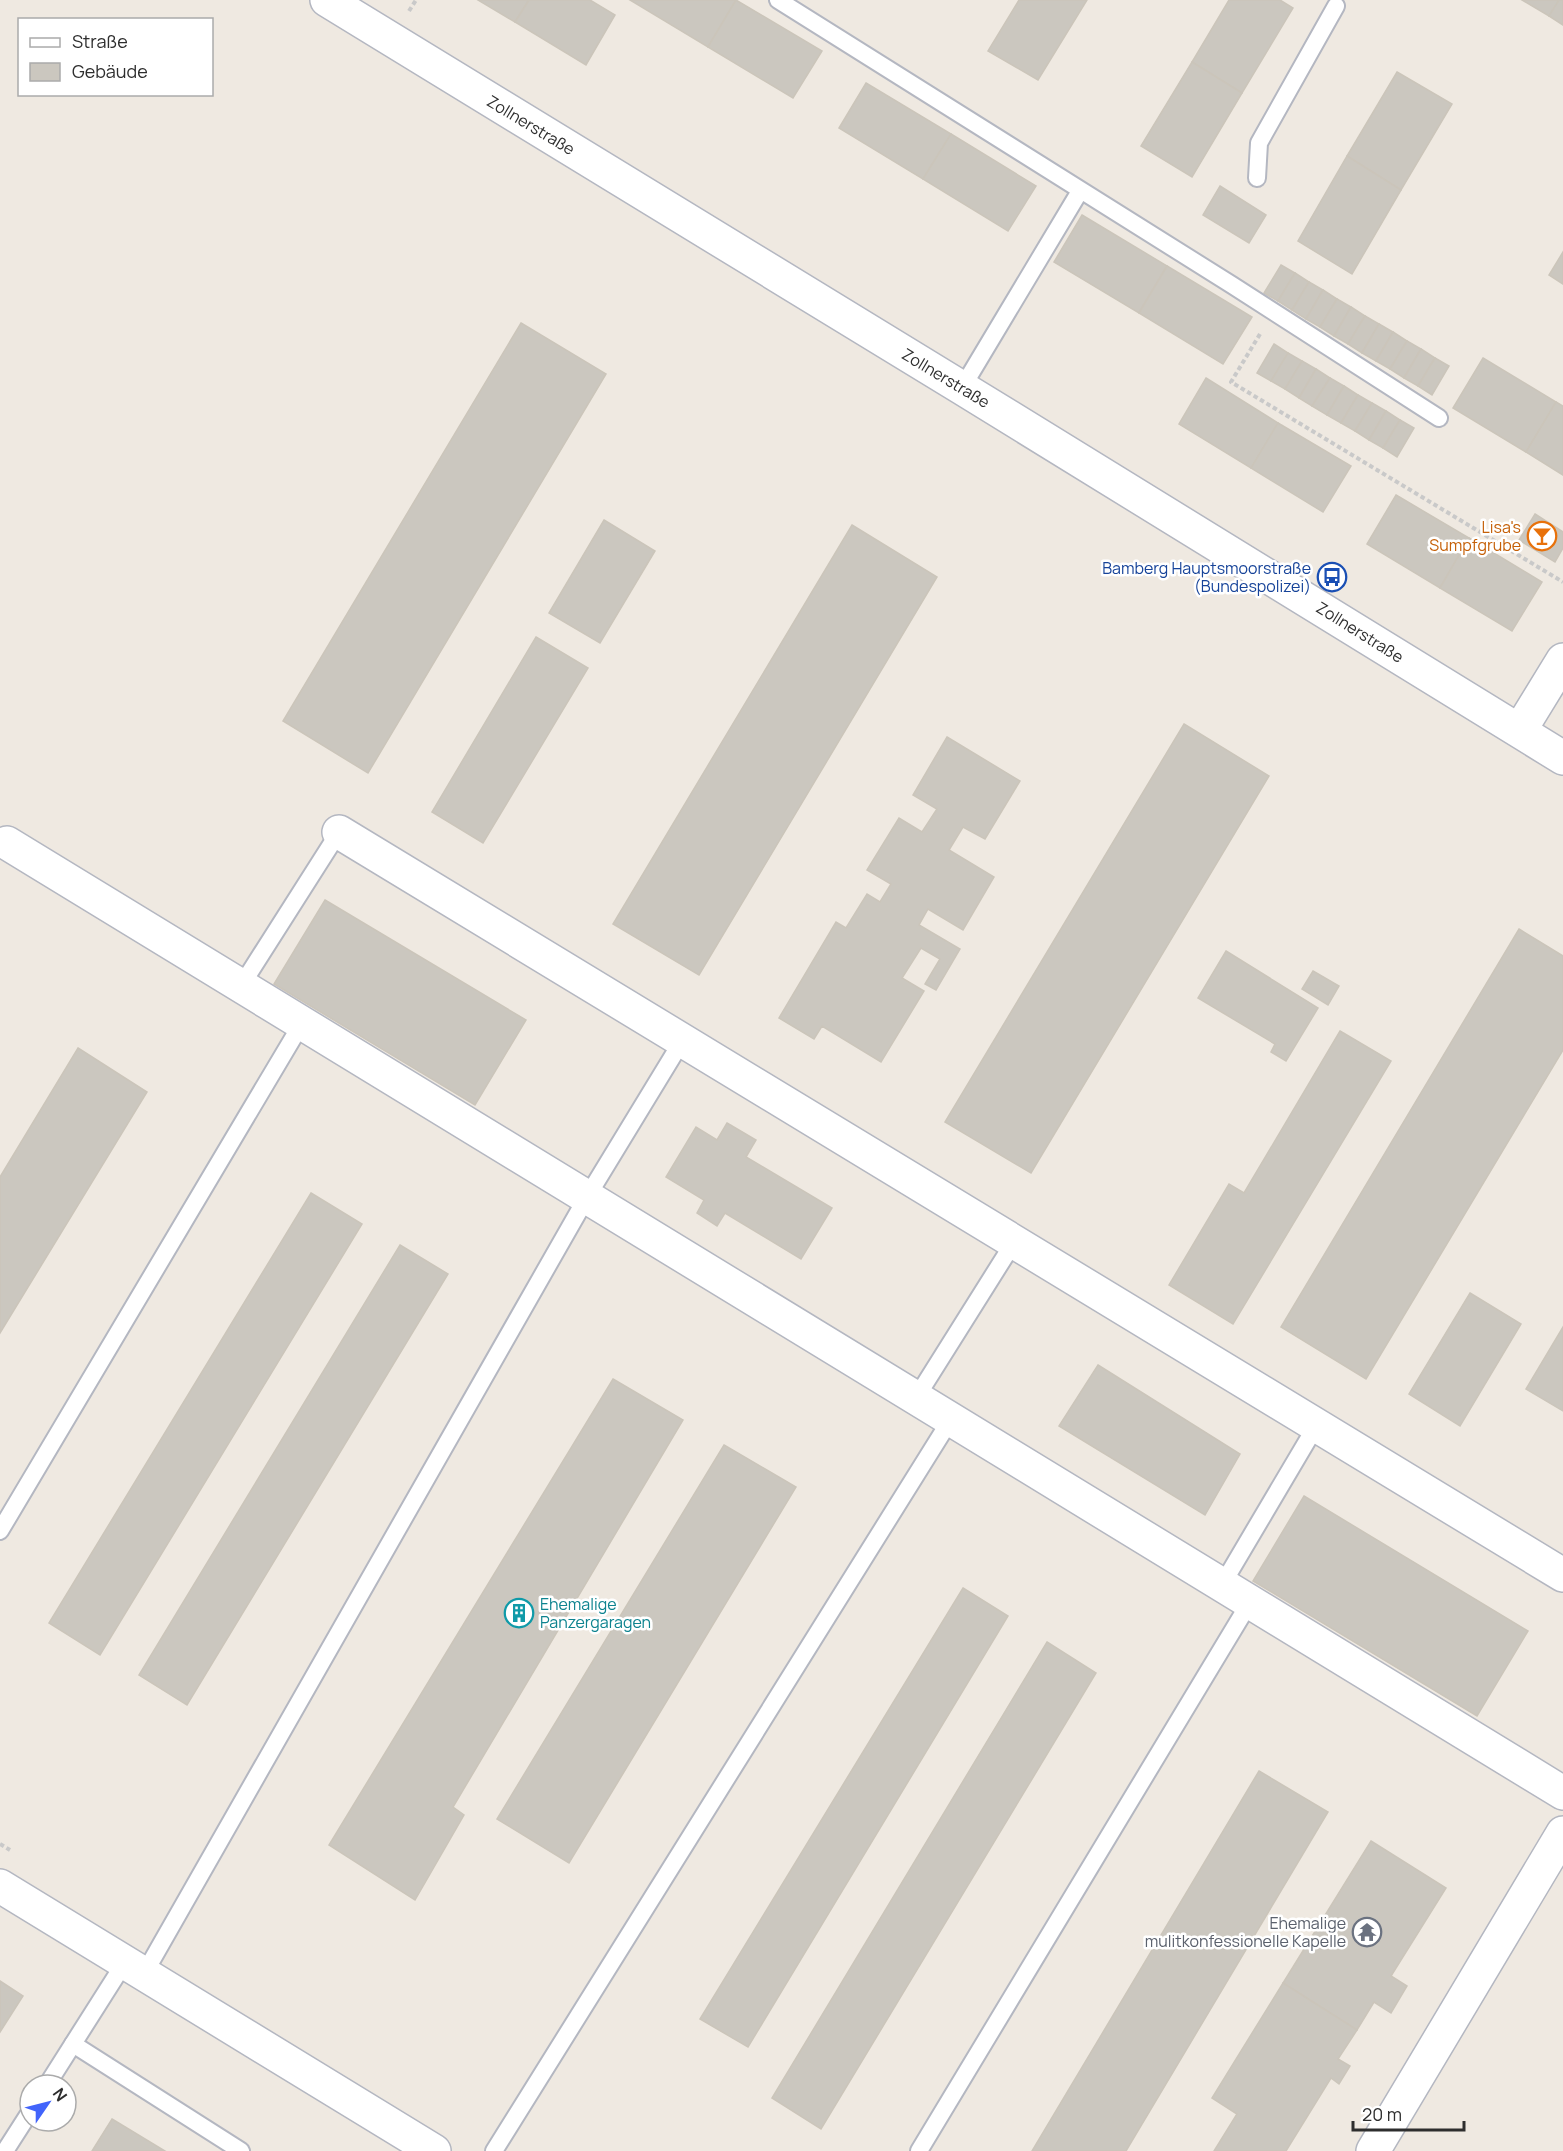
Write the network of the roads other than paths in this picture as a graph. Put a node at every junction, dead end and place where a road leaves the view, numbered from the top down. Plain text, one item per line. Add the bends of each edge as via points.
1 (327, 0) edge
2 (778, 0) edge
3 (1334, 2) edge
4 (1257, 178) dead end
5 (1080, 191) junction
6 (962, 388) junction
7 (1439, 418) dead end
8 (1563, 660) edge
9 (1520, 730) junction
10 (1563, 758) edge
11 (339, 832) joint
12 (7, 843) dead end
13 (241, 986) junction
14 (302, 1023) junction
15 (682, 1041) junction
16 (587, 1197) junction
17 (1014, 1242) junction
18 (916, 1398) junction
19 (951, 1419) junction
20 (1316, 1426) junction
21 (0, 1531) edge
22 (1563, 1575) edge
23 (1222, 1585) junction
24 (1250, 1602) junction
25 (1563, 1793) edge
26 (1563, 1833) edge
27 (0, 1886) edge
28 (135, 1968) junction
29 (73, 2044) junction
30 (55, 2073) edge
31 (18, 2131) edge
32 (5, 2151) edge
33 (242, 2151) edge
34 (434, 2151) edge
35 (494, 2151) edge
36 (919, 2151) edge
37 (1373, 2151) edge

1 - 6 street, Zollnerstraße
2 - 5 lane
3 - 4 lane via 1258,143
5 - 6 lane
5 - 7 lane
6 - 9 street, Zollnerstraße
8 - 9 street
9 - 10 street, Zollnerstraße
11 - 13 lane
11 - 15 street
12 - 13 street
13 - 14 street
14 - 16 street
14 - 21 lane
15 - 16 lane
15 - 17 street
16 - 18 street
16 - 28 lane
17 - 18 lane
17 - 20 street
18 - 19 street
19 - 23 street
19 - 35 lane
20 - 22 street
20 - 23 lane
23 - 24 street
24 - 25 street
24 - 36 lane
26 - 37 street
27 - 28 street
28 - 29 lane
28 - 34 street
29 - 30 lane
29 - 33 lane
31 - 32 lane

